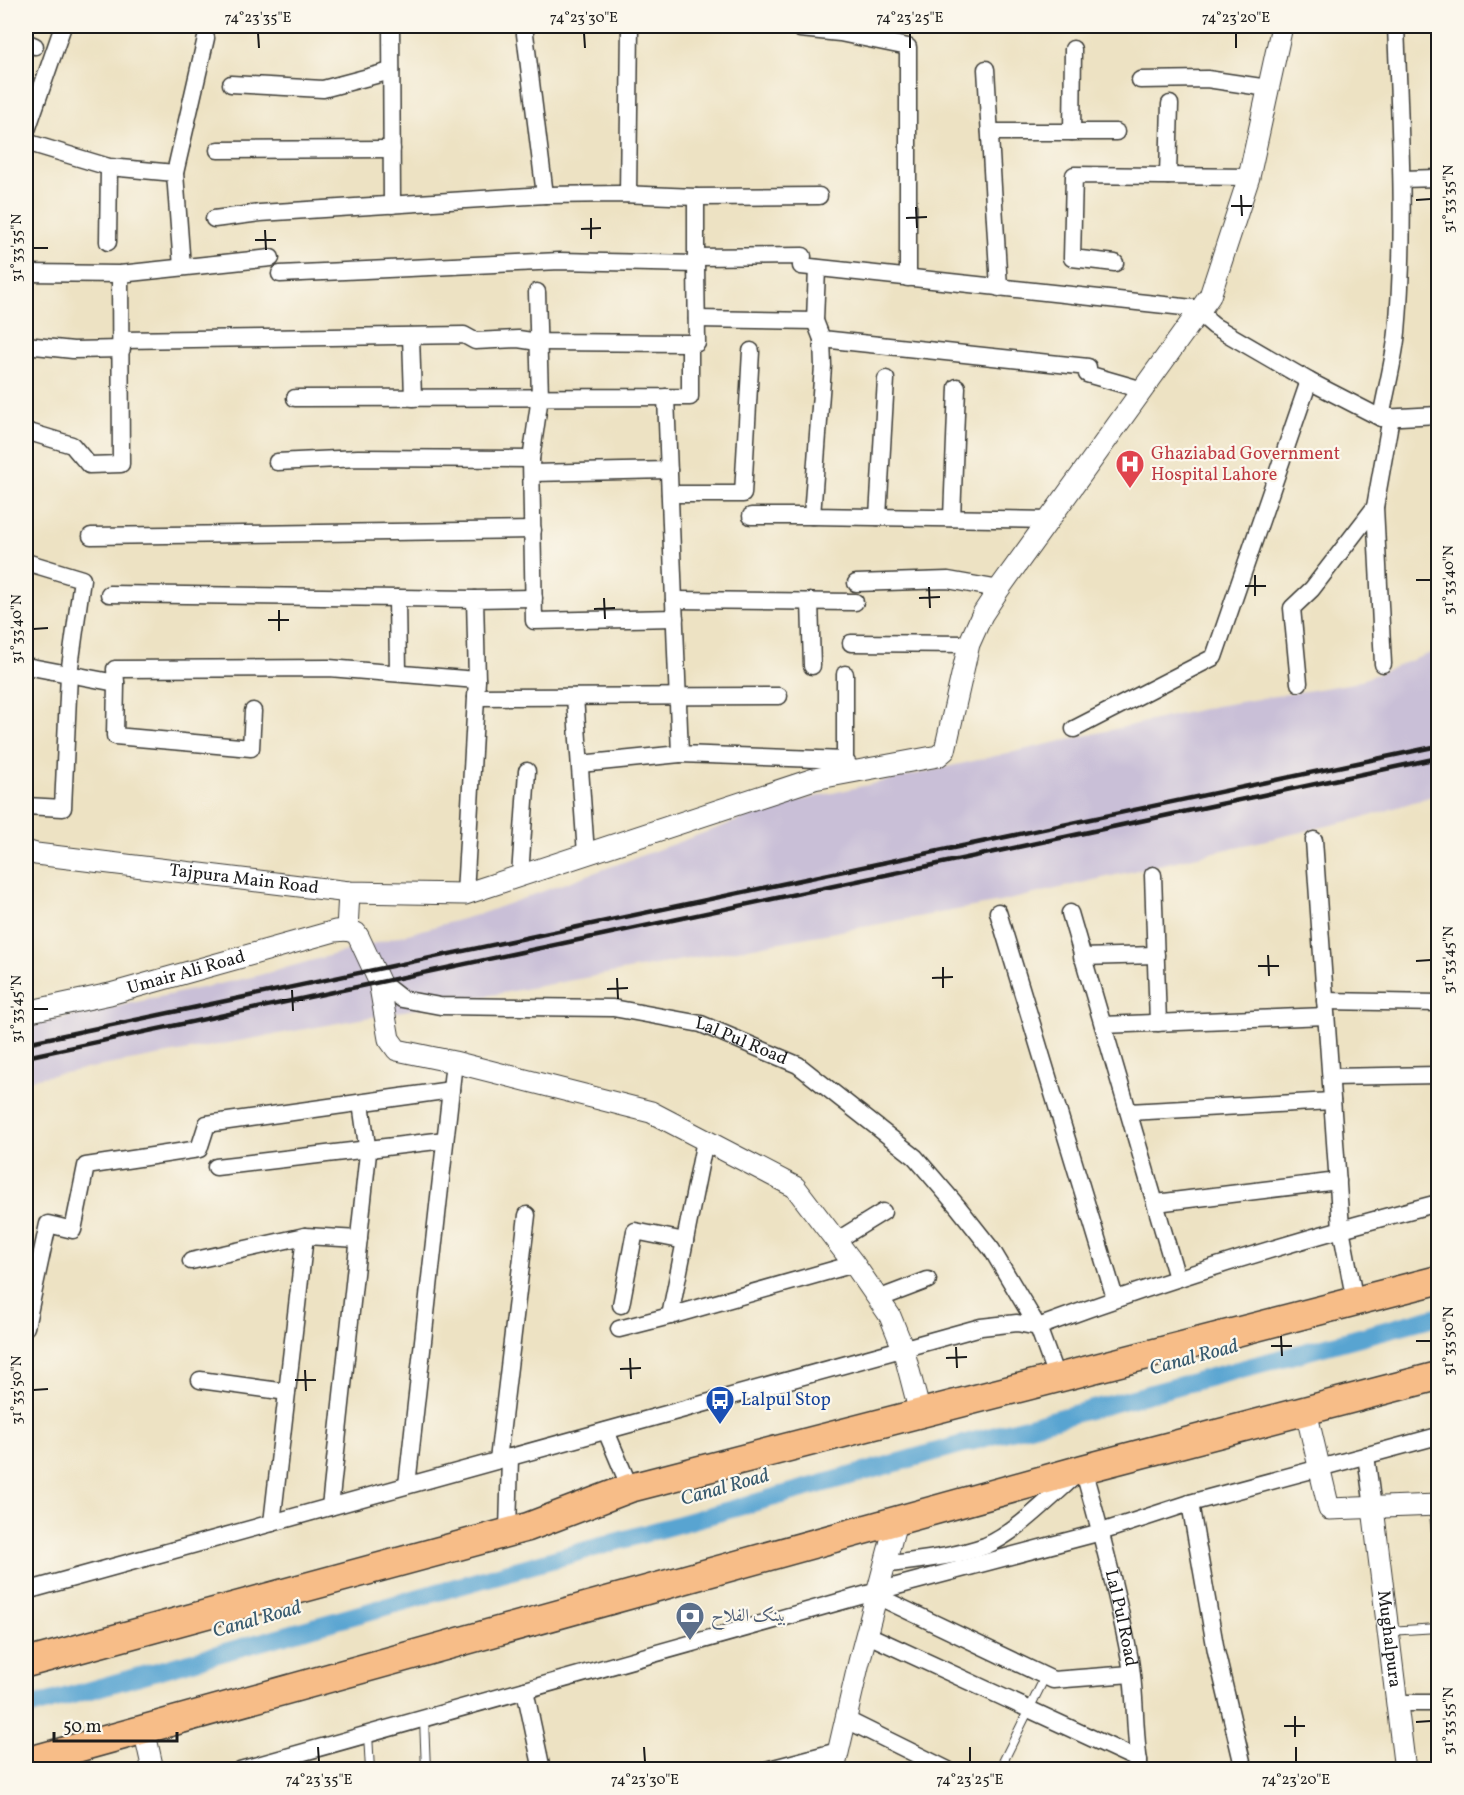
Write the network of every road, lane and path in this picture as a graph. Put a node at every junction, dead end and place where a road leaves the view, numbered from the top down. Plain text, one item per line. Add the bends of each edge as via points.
1 (63, 26) edge
2 (391, 26) edge
3 (524, 26) edge
4 (630, 26) edge
5 (801, 26) edge
6 (1282, 26) edge
7 (1396, 26) edge
8 (206, 38) dead end
9 (1073, 49) dead end
10 (986, 69) dead end
11 (391, 71) junction
12 (1140, 80) dead end
13 (231, 84) dead end
14 (1268, 88) junction
15 (1170, 104) dead end
16 (27, 126) edge
17 (990, 132) junction
18 (1072, 132) junction
19 (1116, 132) dead end
20 (26, 142) edge
21 (392, 149) junction
22 (218, 150) dead end
23 (109, 167) junction
24 (175, 173) junction
25 (1168, 176) junction
26 (1249, 177) junction
27 (1438, 178) edge
28 (1402, 179) junction
29 (628, 194) junction
30 (545, 195) junction
31 (819, 196) dead end
32 (696, 197) junction
33 (392, 205) junction
34 (214, 219) dead end
35 (108, 242) dead end
36 (271, 258) dead end
37 (696, 261) junction
38 (1115, 263) dead end
39 (182, 267) junction
40 (817, 268) junction
41 (26, 273) edge
42 (120, 274) junction
43 (280, 274) dead end
44 (908, 278) junction
45 (999, 288) junction
46 (537, 292) dead end
47 (1202, 309) junction
48 (697, 319) junction
49 (815, 321) junction
50 (411, 336) junction
51 (822, 339) junction
52 (538, 342) junction
53 (690, 343) junction
54 (26, 345) edge
55 (122, 345) junction
56 (751, 351) dead end
57 (886, 379) dead end
58 (1309, 381) junction
59 (957, 387) dead end
60 (1143, 390) junction
61 (540, 397) junction
62 (666, 397) junction
63 (295, 398) dead end
64 (413, 398) junction
65 (1438, 415) edge
66 (1386, 418) junction
67 (26, 431) edge
68 (278, 462) dead end
69 (532, 466) junction
70 (669, 470) junction
71 (670, 494) junction
72 (1375, 507) junction
73 (751, 516) dead end
74 (814, 516) junction
75 (878, 517) junction
76 (952, 518) junction
77 (1050, 520) junction
78 (533, 530) junction
79 (92, 536) dead end
80 (26, 562) edge
81 (856, 583) dead end
82 (999, 589) junction
83 (109, 594) dead end
84 (397, 598) junction
85 (534, 598) junction
86 (475, 599) junction
87 (674, 600) junction
88 (810, 602) junction
89 (855, 602) dead end
90 (675, 618) junction
91 (850, 642) dead end
92 (969, 644) junction
93 (1383, 664) dead end
94 (26, 666) edge
95 (812, 666) dead end
96 (398, 673) junction
97 (69, 674) junction
98 (845, 675) dead end
99 (477, 680) junction
100 (116, 683) junction
101 (1299, 683) dead end
102 (779, 696) dead end
103 (575, 697) junction
104 (678, 697) junction
105 (476, 698) junction
106 (253, 711) dead end
107 (1074, 729) dead end
108 (680, 754) junction
109 (580, 764) junction
110 (849, 765) junction
111 (527, 771) dead end
112 (26, 806) edge
113 (1314, 840) dead end
114 (26, 851) edge
115 (586, 854) junction
116 (1153, 875) dead end
117 (520, 876) junction
118 (349, 891) junction
119 (465, 894) junction
120 (998, 912) dead end
121 (1070, 913) dead end
122 (347, 930) junction
123 (1156, 955) junction
124 (1082, 957) junction
125 (379, 981) junction
126 (1438, 1003) edge
127 (1326, 1008) junction
128 (26, 1012) edge
129 (1158, 1023) junction
130 (1103, 1025) junction
131 (454, 1062) junction
132 (1438, 1075) edge
133 (1331, 1077) junction
134 (451, 1090) junction
135 (1332, 1101) junction
136 (361, 1103) junction
137 (1129, 1112) junction
138 (446, 1140) junction
139 (705, 1140) junction
140 (367, 1150) junction
141 (216, 1167) dead end
142 (1338, 1181) junction
143 (1156, 1203) junction
144 (1438, 1203) edge
145 (883, 1212) dead end
146 (527, 1215) dead end
147 (1341, 1228) junction
148 (305, 1236) junction
149 (358, 1239) junction
150 (685, 1241) junction
151 (836, 1241) junction
152 (191, 1261) dead end
153 (854, 1264) junction
154 (1177, 1278) junction
155 (928, 1280) dead end
156 (1438, 1280) edge
157 (1115, 1298) junction
158 (878, 1299) junction
159 (1355, 1302) junction
160 (621, 1305) dead end
161 (670, 1316) junction
162 (26, 1327) edge
163 (1038, 1327) junction
164 (619, 1329) dead end
165 (903, 1348) junction
166 (1438, 1376) edge
167 (1057, 1378) junction
168 (200, 1380) dead end
169 (287, 1392) junction
170 (1306, 1411) junction
171 (920, 1413) junction
172 (606, 1431) junction
173 (1438, 1436) edge
174 (1366, 1455) junction
175 (504, 1459) junction
176 (1320, 1468) junction
177 (1083, 1469) junction
178 (407, 1485) junction
179 (630, 1488) junction
180 (1190, 1503) junction
181 (1436, 1505) edge
182 (330, 1507) junction
183 (1373, 1508) junction
184 (896, 1522) junction
185 (272, 1523) junction
186 (508, 1531) junction
187 (1101, 1532) junction
188 (1438, 1552) edge
189 (885, 1565) junction
190 (26, 1591) edge
191 (878, 1593) junction
192 (1438, 1628) edge
193 (1388, 1630) junction
194 (866, 1634) junction
195 (26, 1663) edge
196 (1131, 1674) junction
197 (1045, 1677) junction
198 (525, 1690) junction
199 (1396, 1703) junction
200 (1438, 1703) edge
201 (1029, 1709) junction
202 (424, 1719) junction
203 (845, 1719) junction
204 (144, 1729) junction
205 (368, 1734) junction
206 (836, 1760) edge
207 (26, 1762) edge
208 (1139, 1765) edge
209 (153, 1770) edge
210 (240, 1770) edge
211 (370, 1770) edge
212 (426, 1770) edge
213 (543, 1770) edge
214 (766, 1770) edge
215 (948, 1770) edge
216 (999, 1770) edge
217 (1244, 1770) edge
218 (1405, 1770) edge

1 - 16 street
2 - 11 street
3 - 30 street
4 - 29 street
5 - 44 street via 800,29 908,46
6 - 14 street, Tajpura Main Road
7 - 28 street
8 - 24 street
9 - 18 street
10 - 17 street
11 - 13 street via 323,89
11 - 21 street
12 - 14 street via 1207,79
14 - 26 street, Tajpura Main Road
15 - 25 street
17 - 18 street
17 - 45 street
18 - 19 street
20 - 23 street
21 - 22 street
21 - 33 street
23 - 24 street
23 - 35 street
24 - 39 street
25 - 26 street
25 - 38 street via 1074,175 1072,258
26 - 47 street, Tajpura Main Road via 1210,296
27 - 28 street
28 - 66 street via 1400,293
29 - 30 street
29 - 32 street
30 - 33 street
31 - 32 street
32 - 37 street
33 - 34 street
36 - 39 street
37 - 40 street via 803,256 801,266
37 - 43 street via 560,261
37 - 48 street
39 - 42 street
40 - 44 street
40 - 49 street
41 - 42 street
42 - 55 street
44 - 45 street
45 - 47 street
46 - 52 street
47 - 58 street via 1214,326
47 - 60 street, Tajpura Main Road
48 - 49 street
48 - 53 street via 697,343
49 - 51 street
50 - 52 street via 464,335 474,341
50 - 55 street
50 - 64 street
51 - 60 street via 1088,367 1088,374
51 - 74 street
52 - 53 street
52 - 61 street
53 - 62 street via 690,397
54 - 55 street via 73,350
55 - 67 street via 121,464 88,465 72,445
56 - 71 street via 743,495
57 - 75 street
58 - 66 street
58 - 107 street via 1214,657
59 - 76 street
60 - 77 street, Tajpura Main Road
61 - 62 street
61 - 64 street
61 - 69 street
62 - 70 street
63 - 64 street
65 - 66 street
66 - 72 street
68 - 69 street via 358,458
69 - 70 street
69 - 78 street
70 - 71 street
71 - 87 street
72 - 93 street
72 - 101 street via 1312,589 1292,608
73 - 74 street
74 - 75 street
75 - 76 street
76 - 77 street
77 - 82 street, Tajpura Main Road
78 - 79 street
78 - 85 street
80 - 97 street via 82,579
81 - 82 street via 948,580
82 - 92 street, Tajpura Main Road
83 - 84 street
84 - 86 street
84 - 96 street
85 - 86 street
85 - 90 street via 534,621
86 - 99 street
87 - 88 street
87 - 90 street
88 - 89 street
88 - 95 street
90 - 104 street
91 - 92 street
92 - 110 street, Tajpura Main Road via 945,750 929,759
94 - 97 street
96 - 99 street
96 - 100 street via 329,668 115,669
97 - 100 street
97 - 112 street via 63,808
98 - 110 street
99 - 105 street
100 - 106 street via 115,736 251,748
102 - 104 street
103 - 104 street
103 - 105 street
103 - 109 street
104 - 108 street
105 - 119 street
108 - 109 street
108 - 110 street
109 - 115 street
110 - 115 street, Tajpura Main Road
111 - 117 street
113 - 127 street
114 - 118 street, Tajpura Main Road
115 - 117 street, Tajpura Main Road
116 - 123 street
117 - 119 street, Tajpura Main Road
118 - 119 street, Tajpura Main Road
118 - 122 street
120 - 157 street
121 - 124 street
122 - 125 street, Lal Pul Road via 356,933
122 - 128 street, Umair Ali Road via 110,994
123 - 124 street
123 - 129 street
124 - 130 street
125 - 131 street via 389,1039 398,1050
125 - 163 street, Lal Pul Road via 402,999 441,1006 613,1008 701,1024 798,1065 915,1158 992,1250
126 - 127 street
127 - 129 street
127 - 133 street
129 - 130 street
130 - 137 street
131 - 134 street
131 - 139 street via 651,1112
132 - 133 street
133 - 135 street
134 - 136 street
134 - 138 street
135 - 137 street
135 - 142 street
136 - 140 street
136 - 162 street via 207,1124 199,1149 86,1166 73,1230 48,1224
137 - 143 street
138 - 140 street
138 - 178 street
139 - 150 street
139 - 151 street via 795,1187
140 - 141 street
140 - 149 street
142 - 143 street
142 - 147 street
143 - 154 street
144 - 147 street
145 - 151 street
146 - 175 street
147 - 154 street
147 - 159 street
148 - 149 street
148 - 152 street
148 - 169 street
149 - 182 street
150 - 160 street via 635,1231
150 - 161 street
151 - 153 street
153 - 158 street
153 - 161 street
154 - 157 street
155 - 158 street
156 - 159 highway
157 - 163 street
158 - 165 street
159 - 167 highway
161 - 164 street
163 - 165 street via 1017,1323 981,1327
163 - 167 street, Lal Pul Road
165 - 171 street
165 - 172 street
166 - 170 highway
167 - 171 highway
168 - 169 street
169 - 185 street
170 - 176 street
170 - 177 highway
171 - 179 highway
172 - 175 street
172 - 179 street
173 - 174 street
174 - 176 street
174 - 183 street
175 - 178 street
175 - 186 street
176 - 180 street
176 - 183 street via 1329,1509
177 - 184 highway
177 - 187 street, Lal Pul Road
177 - 189 street via 1004,1537 960,1553
178 - 182 street
179 - 186 highway
180 - 187 street
180 - 217 street via 1216,1651
181 - 183 street
181 - 188 lane
182 - 185 street
183 - 193 street, Mughalpura
184 - 189 street
184 - 204 highway
185 - 190 street
186 - 195 highway
187 - 191 street
187 - 196 street, Lal Pul Road
189 - 191 street
191 - 194 street
191 - 197 street
191 - 198 street
192 - 193 lane
193 - 199 street, Mughalpura
194 - 201 street
194 - 203 street
196 - 197 street via 1053,1680
196 - 208 street, Lal Pul Road
197 - 201 lane
198 - 202 street
198 - 213 street
199 - 200 street
199 - 218 street, Mughalpura
201 - 208 street
201 - 216 lane
202 - 205 street
202 - 212 lane
203 - 206 street
203 - 215 street
204 - 207 highway
204 - 209 street
205 - 210 street
205 - 211 lane
206 - 214 street

